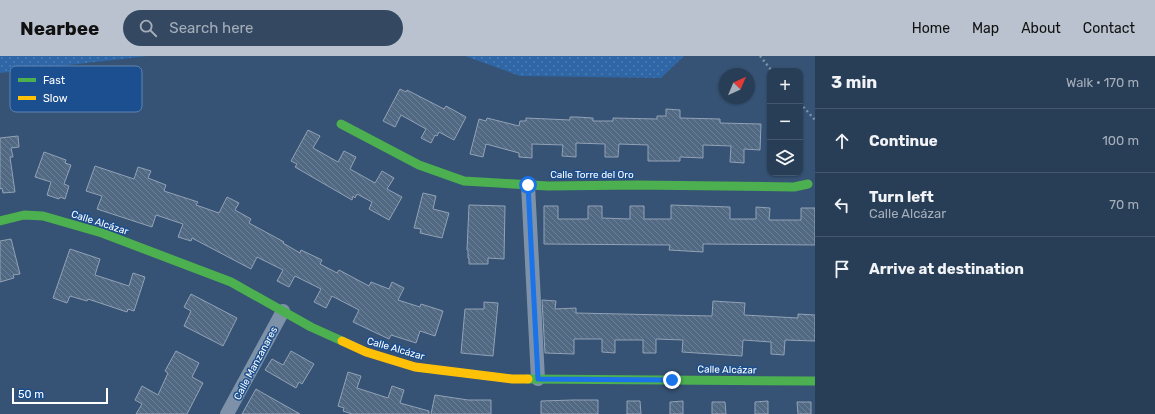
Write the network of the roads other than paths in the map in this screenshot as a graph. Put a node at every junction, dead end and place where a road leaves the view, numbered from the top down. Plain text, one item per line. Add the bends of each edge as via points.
1 (341, 124) dead end
2 (808, 184) dead end
3 (528, 185) junction
4 (0, 221) edge
5 (283, 311) junction
6 (538, 379) junction
7 (815, 381) edge
8 (227, 414) edge

1 - 3 street, Calle Torre del Oro via 419,165 464,181
2 - 3 street, Calle Torre del Oro via 794,187
3 - 6 street
4 - 5 street, Calle Alcázar via 24,215 43,216 102,233 231,282
5 - 6 street, Calle Alcázar via 366,352 415,367 512,379
5 - 8 street, Calle Manzanares
6 - 7 street, Calle Alcázar

